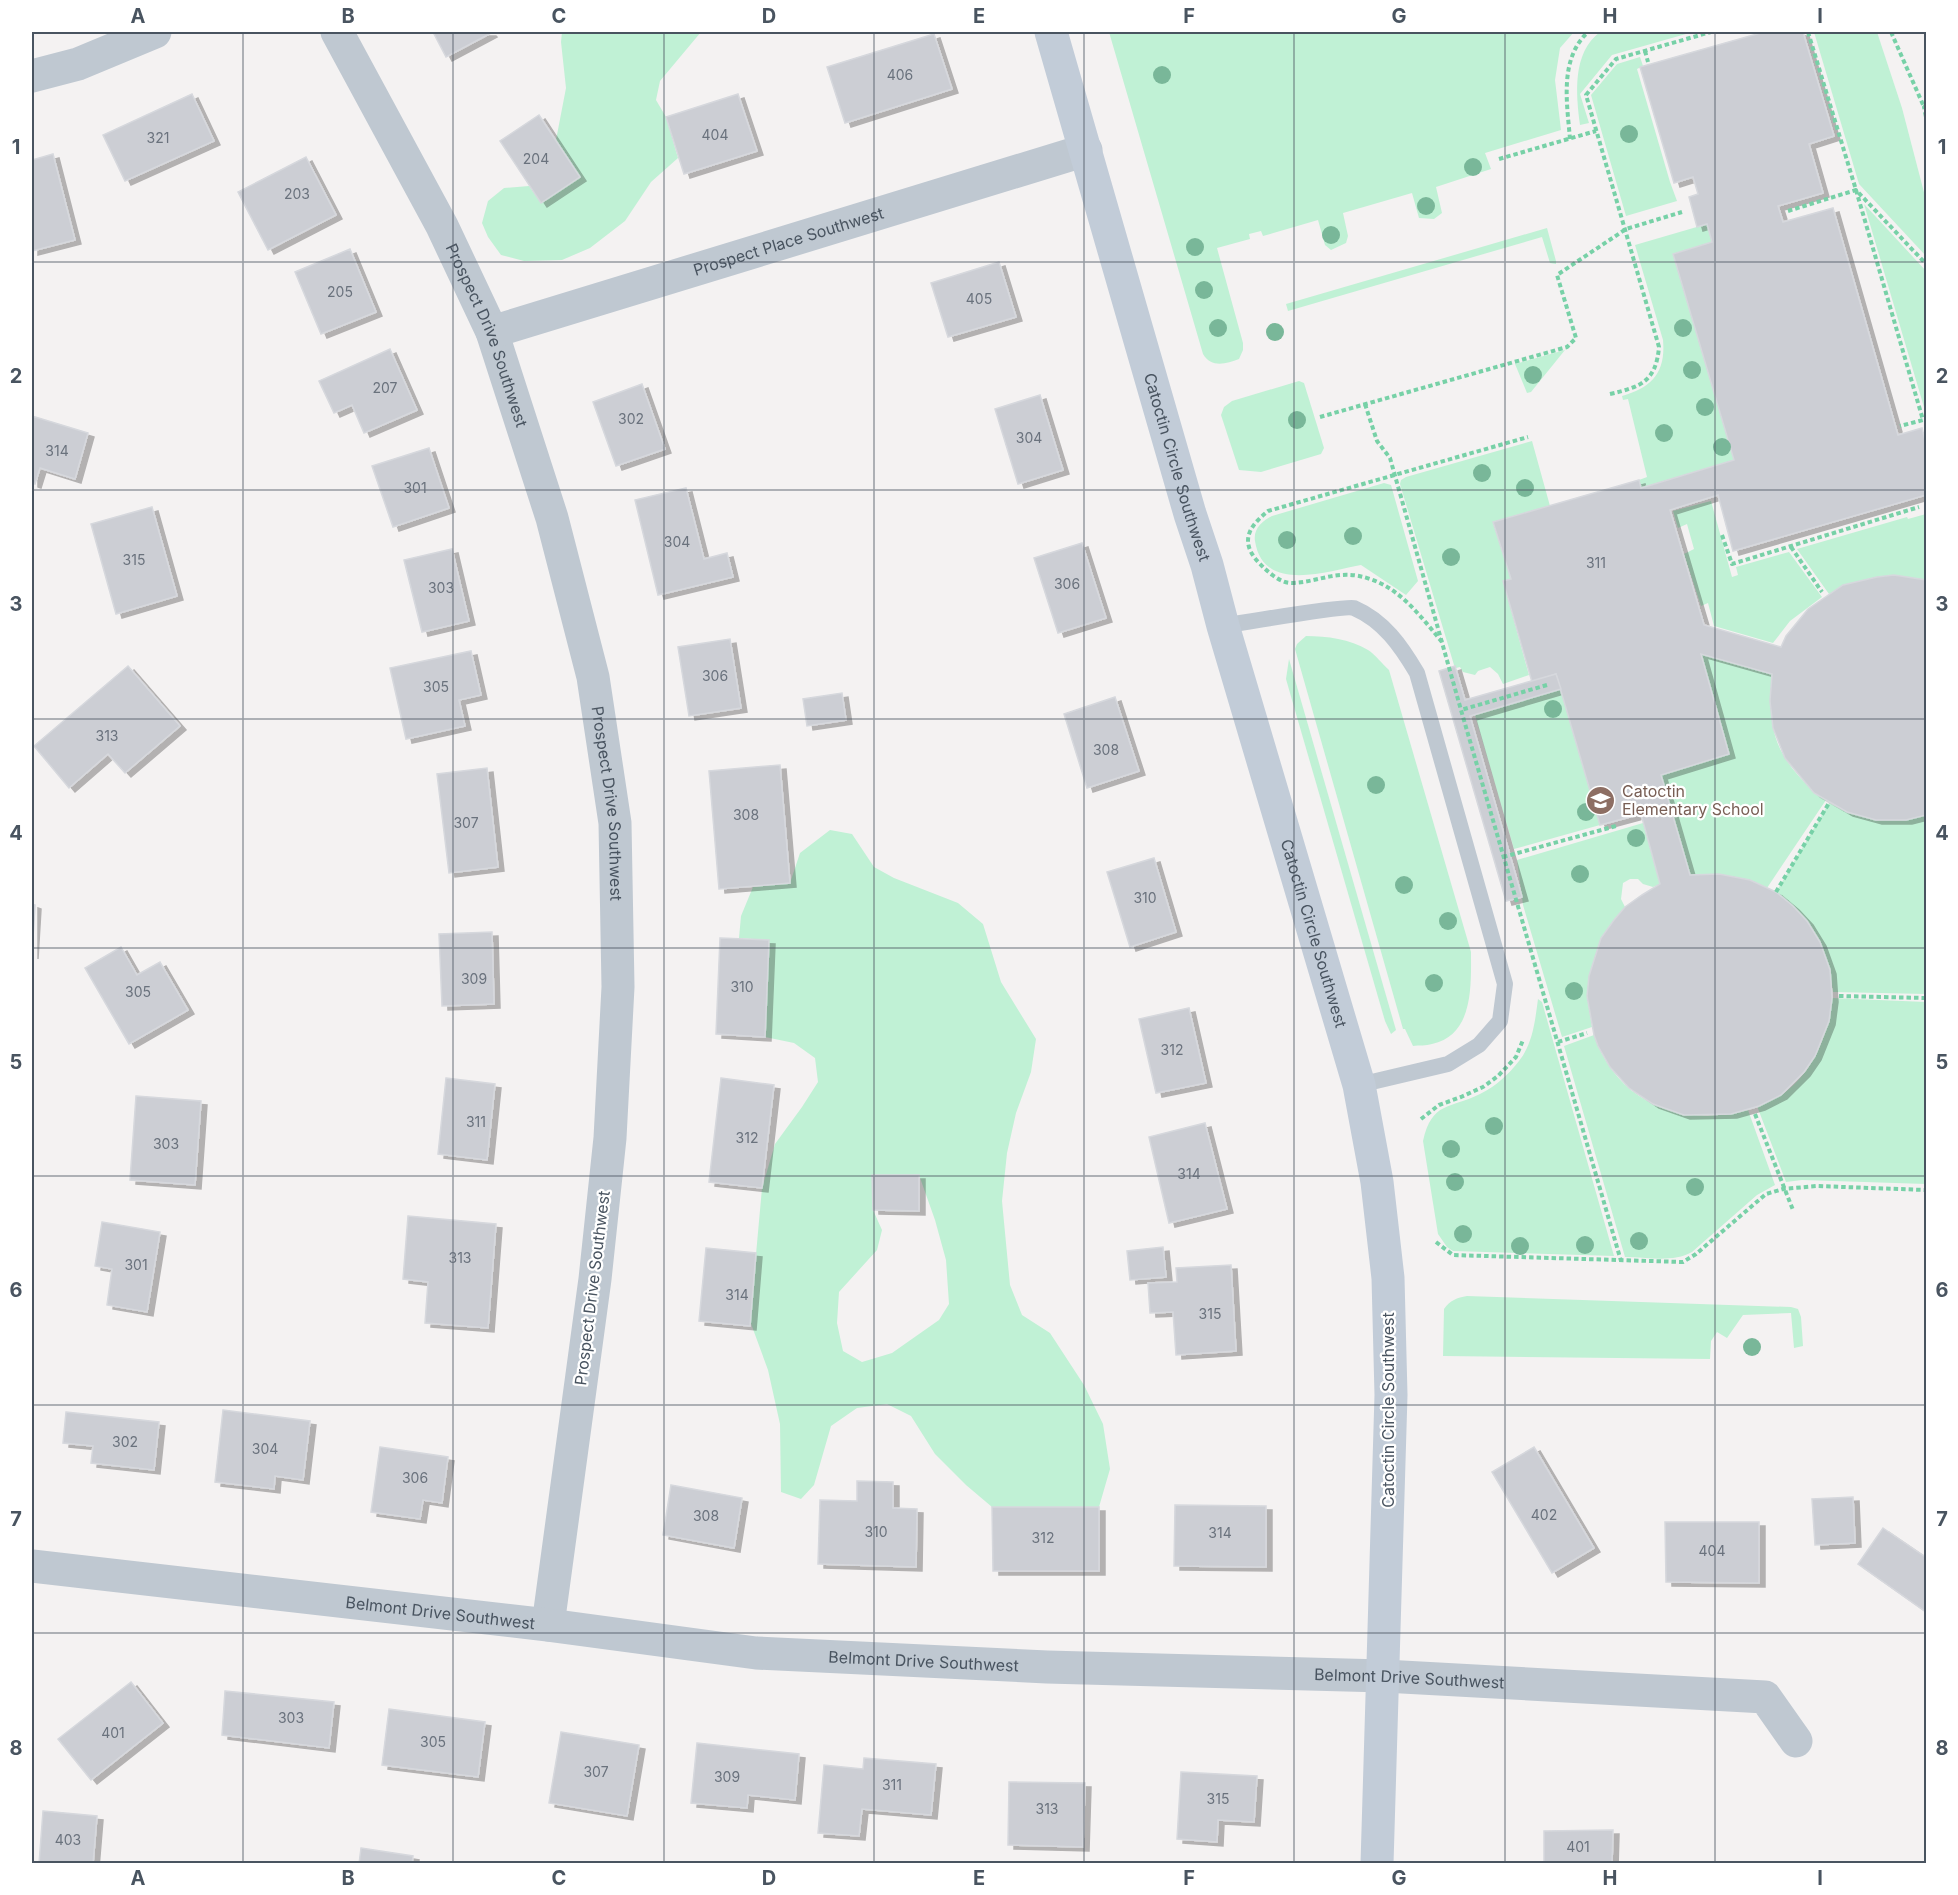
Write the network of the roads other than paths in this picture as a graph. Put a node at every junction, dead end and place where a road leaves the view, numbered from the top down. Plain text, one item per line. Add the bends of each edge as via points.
1 (154, 32) edge
2 (337, 32) edge
3 (1051, 32) edge
4 (32, 76) edge
5 (1086, 150) junction
6 (492, 332) junction
7 (1223, 626) junction
8 (1359, 1085) junction
9 (32, 1566) edge
10 (548, 1625) junction
11 (1384, 1676) junction
12 (1796, 1741) dead end
13 (1377, 1863) edge

1 - 4 street via 78,64
2 - 6 street, Prospect Drive Southwest via 442,226
3 - 5 main road, Catoctin Circle Southwest
5 - 6 street, Prospect Place Southwest
5 - 7 main road, Catoctin Circle Southwest
6 - 10 street, Prospect Drive Southwest via 552,518 593,677 615,823 618,987 610,1138
7 - 8 main road, Catoctin Circle Southwest
7 - 8 lane via 1352,607 1382,624 1417,673 1505,984 1500,1021 1479,1045 1448,1064
8 - 11 main road, Catoctin Circle Southwest via 1377,1182 1388,1278 1391,1395
9 - 10 street, Belmont Drive Southwest
10 - 11 street, Belmont Drive Southwest via 756,1653 1047,1667
11 - 12 street, Belmont Drive Southwest via 1765,1697
11 - 13 main road, Catoctin Circle Southwest

